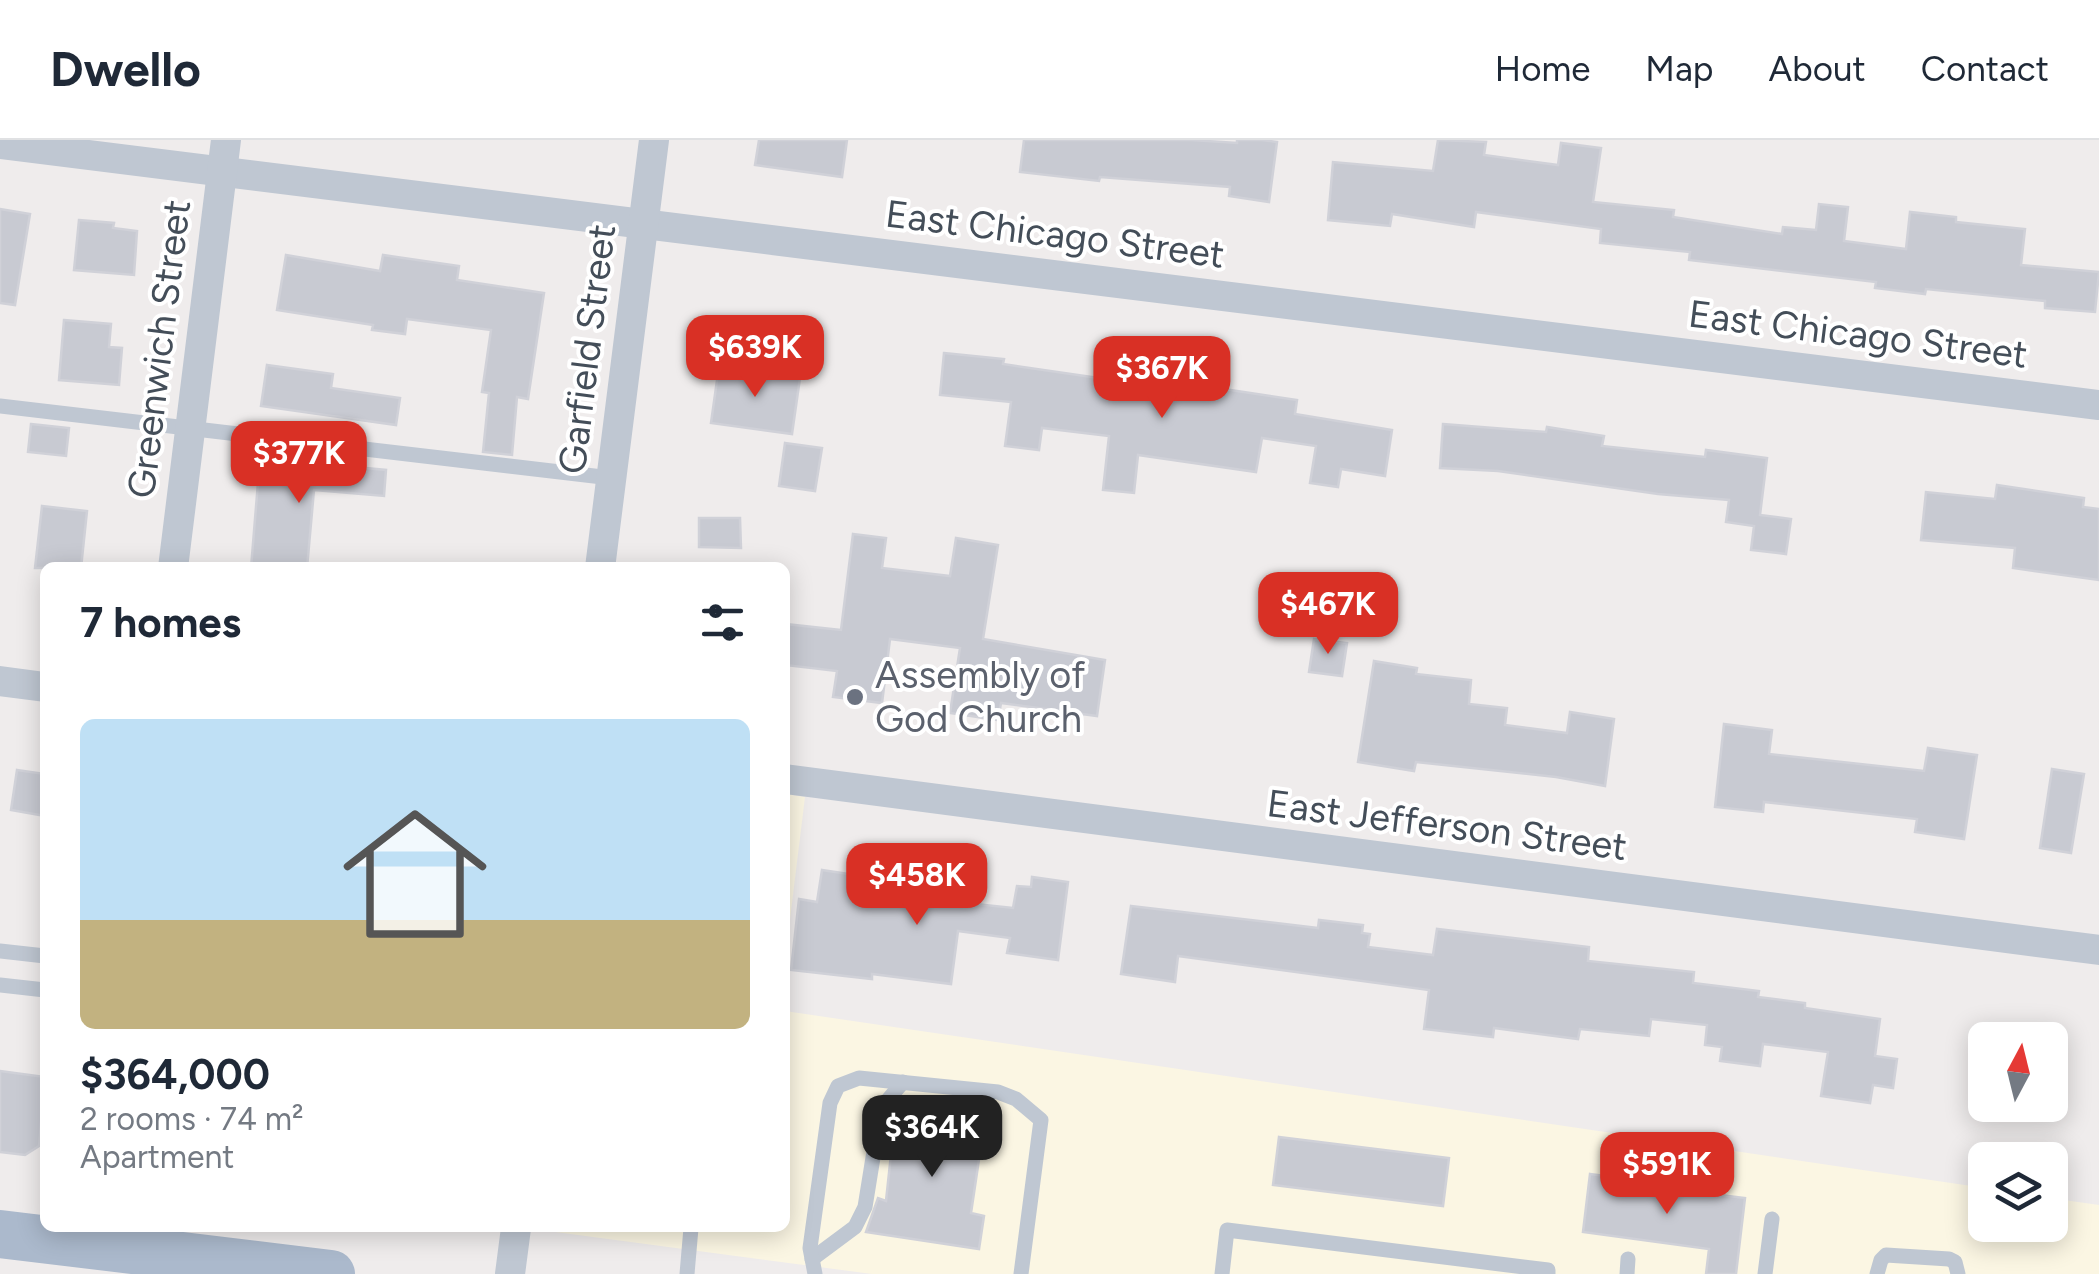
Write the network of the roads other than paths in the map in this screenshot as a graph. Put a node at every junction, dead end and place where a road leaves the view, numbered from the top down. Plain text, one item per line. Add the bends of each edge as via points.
1 (226, 140) edge
2 (654, 140) edge
3 (0, 144) edge
4 (222, 171) junction
5 (644, 222) junction
6 (2099, 405) edge
7 (0, 406) edge
8 (190, 428) junction
9 (611, 478) junction
10 (174, 562) edge
11 (601, 562) edge
12 (0, 681) edge
13 (40, 685) edge
14 (790, 780) edge
15 (2099, 950) edge
16 (0, 951) edge
17 (40, 955) edge
18 (0, 985) edge
19 (40, 989) edge
20 (903, 1082) junction
21 (1772, 1220) dead end
22 (515, 1232) edge
23 (691, 1232) edge
24 (0, 1234) edge
25 (88, 1249) edge
26 (814, 1266) edge
27 (331, 1274) edge
28 (510, 1274) edge
29 (687, 1274) edge
30 (1021, 1274) edge
31 (1222, 1274) edge
32 (1548, 1274) edge
33 (1765, 1274) edge
34 (1878, 1274) edge
35 (1958, 1274) edge

1 - 4 street, Greenwich Street
2 - 5 street, Garfield Street
3 - 4 street, East Chicago Street
4 - 5 street, East Chicago Street
4 - 8 street, Greenwich Street
5 - 6 street, East Chicago Street
5 - 9 street, Garfield Street
7 - 8 lane
8 - 9 lane
8 - 10 street, Greenwich Street
9 - 11 street, Garfield Street
12 - 13 street
14 - 15 street, East Jefferson Street
16 - 17 lane
18 - 19 lane
20 - 26 lane via 881,1108 865,1207
20 - 26 lane via 859,1078 833,1094 810,1248
20 - 30 lane via 1008,1096 1041,1120
21 - 33 lane
22 - 28 street
23 - 29 lane
24 - 25 main road
25 - 27 main road
31 - 32 lane via 1227,1230
34 - 35 lane via 1886,1255 1949,1260

